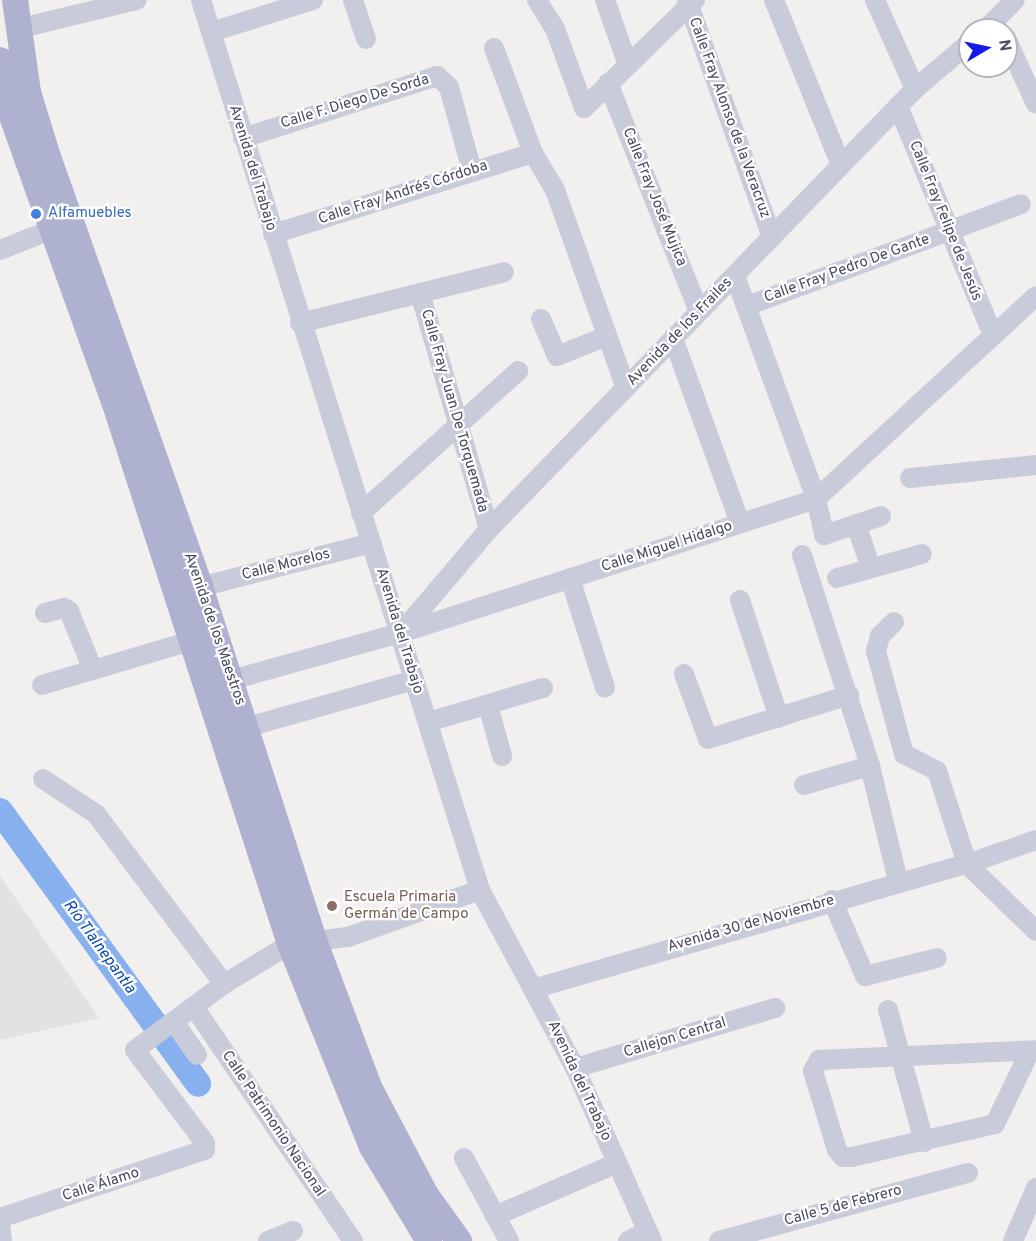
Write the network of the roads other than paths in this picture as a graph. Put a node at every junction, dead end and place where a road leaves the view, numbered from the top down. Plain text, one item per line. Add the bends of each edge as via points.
1 (15, 0) edge
2 (137, 0) edge
3 (201, 0) edge
4 (313, 0) edge
5 (353, 0) edge
6 (537, 0) edge
7 (605, 0) edge
8 (774, 0) edge
9 (875, 0) edge
10 (1014, 0) edge
11 (690, 2) edge
12 (1001, 18) edge
13 (17, 29) junction
14 (211, 32) junction
15 (366, 39) dead end
16 (494, 48) dead end
17 (958, 52) edge
18 (0, 60) edge
19 (1018, 64) edge
20 (628, 65) junction
21 (608, 83) junction
22 (915, 89) junction
23 (2, 97) edge
24 (1036, 104) edge
25 (898, 106) junction
26 (243, 138) junction
27 (532, 153) junction
28 (841, 165) junction
29 (472, 171) junction
30 (1021, 204) dead end
31 (53, 229) junction
32 (948, 232) junction
33 (273, 234) junction
34 (772, 237) junction
35 (0, 250) edge
36 (504, 272) dead end
37 (735, 276) junction
38 (420, 293) junction
39 (1036, 296) edge
40 (747, 306) junction
41 (699, 312) junction
42 (541, 319) dead end
43 (300, 323) junction
44 (993, 334) junction
45 (607, 336) junction
46 (673, 338) junction
47 (518, 371) dead end
48 (626, 388) junction
49 (457, 427) junction
50 (1036, 465) edge
51 (910, 478) dead end
52 (816, 499) junction
53 (361, 513) junction
54 (880, 516) dead end
55 (740, 523) junction
56 (856, 524) junction
57 (489, 529) junction
58 (371, 543) junction
59 (922, 554) dead end
60 (802, 555) dead end
61 (871, 568) junction
62 (570, 578) junction
63 (837, 578) dead end
64 (200, 587) junction
65 (740, 600) dead end
66 (45, 613) dead end
67 (894, 622) dead end
68 (401, 633) junction
69 (191, 641) junction
70 (93, 669) junction
71 (684, 674) dead end
72 (231, 680) junction
73 (414, 680) junction
74 (42, 685) dead end
75 (543, 688) dead end
76 (605, 688) dead end
77 (849, 695) junction
78 (488, 705) junction
79 (779, 718) junction
80 (428, 722) junction
81 (247, 727) junction
82 (502, 756) dead end
83 (870, 766) junction
84 (43, 779) dead end
85 (804, 784) dead end
86 (1036, 840) edge
87 (967, 864) junction
88 (897, 877) junction
89 (480, 890) junction
90 (832, 900) junction
91 (1036, 931) edge
92 (303, 943) junction
93 (938, 958) dead end
94 (224, 984) junction
95 (536, 988) junction
96 (194, 1007) junction
97 (775, 1008) dead end
98 (888, 1010) dead end
99 (164, 1029) junction
100 (1033, 1050) edge
101 (196, 1054) dead end
102 (898, 1059) junction
103 (575, 1068) junction
104 (924, 1142) junction
105 (464, 1158) dead end
106 (616, 1163) junction
107 (968, 1173) dead end
108 (1036, 1188) edge
109 (495, 1216) junction
110 (0, 1218) edge
111 (0, 1222) edge
112 (293, 1231) dead end
113 (650, 1236) edge
114 (2, 1241) edge
115 (268, 1241) edge
116 (353, 1241) edge
117 (429, 1241) edge
118 (459, 1241) edge
119 (509, 1241) edge
120 (628, 1241) edge
121 (719, 1241) edge
122 (1013, 1241) edge

1 - 13 main road, Avenida de los Maestros
2 - 13 street
3 - 14 street, Avenida del Trabajo
4 - 14 street
5 - 15 street
6 - 21 street via 555,29 584,108
7 - 20 street
8 - 28 street
9 - 22 street
10 - 12 street
11 - 20 street
11 - 34 street, Calle Fray Alonso de la Veracruz
13 - 64 main road, Avenida de los Maestros via 28,92 47,154
14 - 26 street, Avenida del Trabajo
16 - 27 street
17 - 22 street, Avenida de los Frailes
18 - 23 main road, Avenida de los Maestros
19 - 24 street
20 - 21 street
21 - 41 street, Calle Fray José Mujica
22 - 25 street, Avenida de los Frailes
23 - 31 main road, Avenida de los Maestros
25 - 28 street, Avenida de los Frailes
25 - 32 street, Calle Fray Felipe de Jesús
26 - 29 street, Calle F. Diego De Sorda via 437,76 449,87
26 - 33 street, Avenida del Trabajo
27 - 29 street, Calle Fray Andrés Córdoba
27 - 45 street via 555,190
28 - 34 street, Avenida de los Frailes
29 - 33 street, Calle Fray Andrés Córdoba
30 - 32 street, Calle Fray Pedro De Gante
31 - 35 street
31 - 69 main road, Avenida de los Maestros via 114,401
32 - 40 street, Calle Fray Pedro De Gante
32 - 44 street, Calle Fray Felipe de Jesús
33 - 43 street, Avenida del Trabajo
34 - 37 street, Avenida de los Frailes
36 - 38 street
37 - 40 street
37 - 41 street, Avenida de los Frailes
38 - 43 street
38 - 49 street, Calle Fray Juan De Torquemada
39 - 44 street, Calle Miguel Hidalgo
40 - 52 street
41 - 46 street, Avenida de los Frailes
42 - 45 street via 557,356
43 - 53 street, Avenida del Trabajo
44 - 52 street, Calle Miguel Hidalgo
45 - 48 street
46 - 48 street, Avenida de los Frailes
46 - 55 street
47 - 49 street
48 - 57 street, Avenida de los Frailes
49 - 53 street
49 - 57 street, Calle Fray Juan De Torquemada
50 - 51 street
52 - 55 street, Calle Miguel Hidalgo
52 - 56 street via 824,535
53 - 58 street, Avenida del Trabajo
54 - 56 street
55 - 62 street, Calle Miguel Hidalgo
56 - 61 street
57 - 68 street, Avenida de los Frailes
58 - 64 street, Calle Morelos
58 - 68 street, Avenida del Trabajo
59 - 61 street
60 - 77 street
61 - 63 street
62 - 68 street, Calle Miguel Hidalgo
62 - 76 street
64 - 72 main road, Avenida de los Maestros
65 - 79 street
66 - 70 street via 64,608 69,611
67 - 87 street via 880,636 876,651 904,754 937,771
68 - 72 street, Calle Miguel Hidalgo
68 - 73 street, Avenida del Trabajo
69 - 70 street
69 - 92 main road, Avenida de los Maestros
70 - 74 street
71 - 79 street via 708,740
72 - 81 main road, Avenida de los Maestros
73 - 80 street, Avenida del Trabajo
73 - 81 street
75 - 78 street
77 - 79 street
77 - 83 street
78 - 80 street
78 - 82 street
80 - 89 street, Avenida del Trabajo
81 - 92 main road, Avenida de los Maestros
83 - 85 street
83 - 88 street
84 - 94 street via 96,814
86 - 87 street, Avenida 30 de Noviembre
87 - 88 street, Avenida 30 de Noviembre
87 - 91 street
88 - 90 street, Avenida 30 de Noviembre
89 - 92 street via 348,937
89 - 95 street, Avenida del Trabajo
90 - 93 street via 865,976
90 - 95 street, Avenida 30 de Noviembre
92 - 94 street
92 - 117 main road, Avenida de los Maestros via 372,1147
92 - 118 main road, Avenida de los Maestros via 370,1089 426,1195
94 - 96 street
95 - 103 street, Avenida del Trabajo
96 - 99 street
96 - 116 street, Calle Patrimonio Nacional
97 - 103 street, Callejon Central
98 - 102 street
99 - 101 street
99 - 110 street, Calle Álamo via 135,1050 205,1143 202,1153
100 - 102 street
100 - 104 street via 998,1122
102 - 104 street
102 - 104 street via 819,1060 813,1071 819,1102 843,1156
103 - 106 street, Avenida del Trabajo
105 - 109 street
106 - 109 street
106 - 113 street, Avenida del Trabajo
107 - 121 street, Calle 5 de Febrero
108 - 122 street
109 - 119 street
111 - 114 street
112 - 115 street
113 - 120 street

